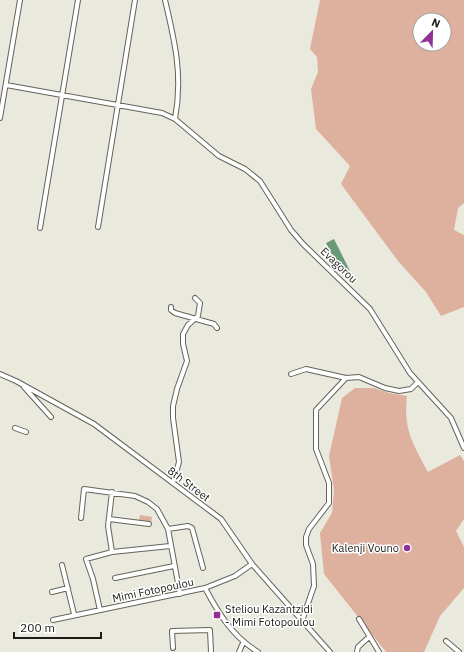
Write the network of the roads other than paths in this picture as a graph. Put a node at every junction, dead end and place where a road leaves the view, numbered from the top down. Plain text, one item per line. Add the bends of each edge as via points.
1 (20, 0) edge
2 (78, 0) edge
3 (135, 0) edge
4 (165, 0) edge
5 (6, 85) junction
6 (62, 95) junction
7 (118, 104) junction
8 (0, 118) edge
9 (175, 119) junction
10 (98, 227) dead end
11 (40, 228) dead end
12 (195, 298) dead end
13 (171, 307) dead end
14 (195, 318) junction
15 (217, 328) dead end
16 (0, 374) edge
17 (291, 374) dead end
18 (346, 378) junction
19 (418, 382) junction
20 (23, 385) junction
21 (51, 417) dead end
22 (15, 428) dead end
23 (26, 432) dead end
24 (464, 448) edge
25 (173, 483) junction
26 (112, 492) junction
27 (81, 518) dead end
28 (109, 519) junction
29 (149, 524) dead end
30 (168, 529) junction
31 (170, 546) junction
32 (112, 552) junction
33 (252, 564) junction
34 (62, 565) dead end
35 (174, 566) junction
36 (203, 568) dead end
37 (115, 578) dead end
38 (68, 588) junction
39 (205, 588) junction
40 (52, 592) dead end
41 (180, 594) junction
42 (100, 610) junction
43 (74, 614) junction
44 (359, 619) dead end
45 (53, 620) dead end
46 (302, 621) junction
47 (369, 637) junction
48 (446, 641) dead end
49 (243, 643) junction
50 (173, 648) dead end
51 (211, 652) edge
52 (239, 652) edge
53 (258, 652) edge
54 (330, 652) edge
55 (357, 652) edge
56 (379, 652) edge
57 (459, 652) edge

1 - 5 street
2 - 6 street
3 - 7 street
4 - 9 street via 177,49 179,97
5 - 6 street, Evagorou
5 - 8 street
6 - 7 street, Evagorou
6 - 11 street
7 - 9 street, Evagorou via 162,113
7 - 10 street
9 - 19 street, Evagorou via 220,156 245,169 260,182 303,244 364,302 400,360
12 - 14 street via 200,305
13 - 14 street via 175,313 189,319
14 - 15 street via 214,324
14 - 25 street via 183,334 187,361 173,406 180,462
16 - 20 street, 8th Street
17 - 18 street via 306,369
18 - 19 street via 364,378 386,388 399,390 411,389
18 - 46 street via 316,410 316,449 329,483 329,503 306,536 306,545 313,564 314,586
19 - 24 street, Evagorou via 451,418
20 - 21 street
20 - 25 street, 8th Street via 94,424
22 - 23 street
25 - 33 street, 8th Street via 221,519
26 - 27 street via 84,488
26 - 28 street
26 - 30 street via 135,496 148,502 157,509
28 - 29 street
28 - 32 street
30 - 31 street
30 - 36 street via 188,526 192,528
31 - 32 street
31 - 35 street
32 - 42 street via 86,559
33 - 39 street, Mimi Fotopoulou via 235,576
33 - 46 street, 8th Street
34 - 38 street
35 - 37 street
35 - 41 street
38 - 40 street
38 - 43 street
39 - 41 street, Mimi Fotopoulou
39 - 49 street via 220,616
41 - 42 street, Mimi Fotopoulou
42 - 43 street, Mimi Fotopoulou
43 - 45 street, Mimi Fotopoulou
44 - 47 street
46 - 54 street, 8th Street
47 - 55 street via 358,647
47 - 56 street
48 - 57 street
49 - 52 street
49 - 53 street
50 - 51 street via 172,631 210,630

